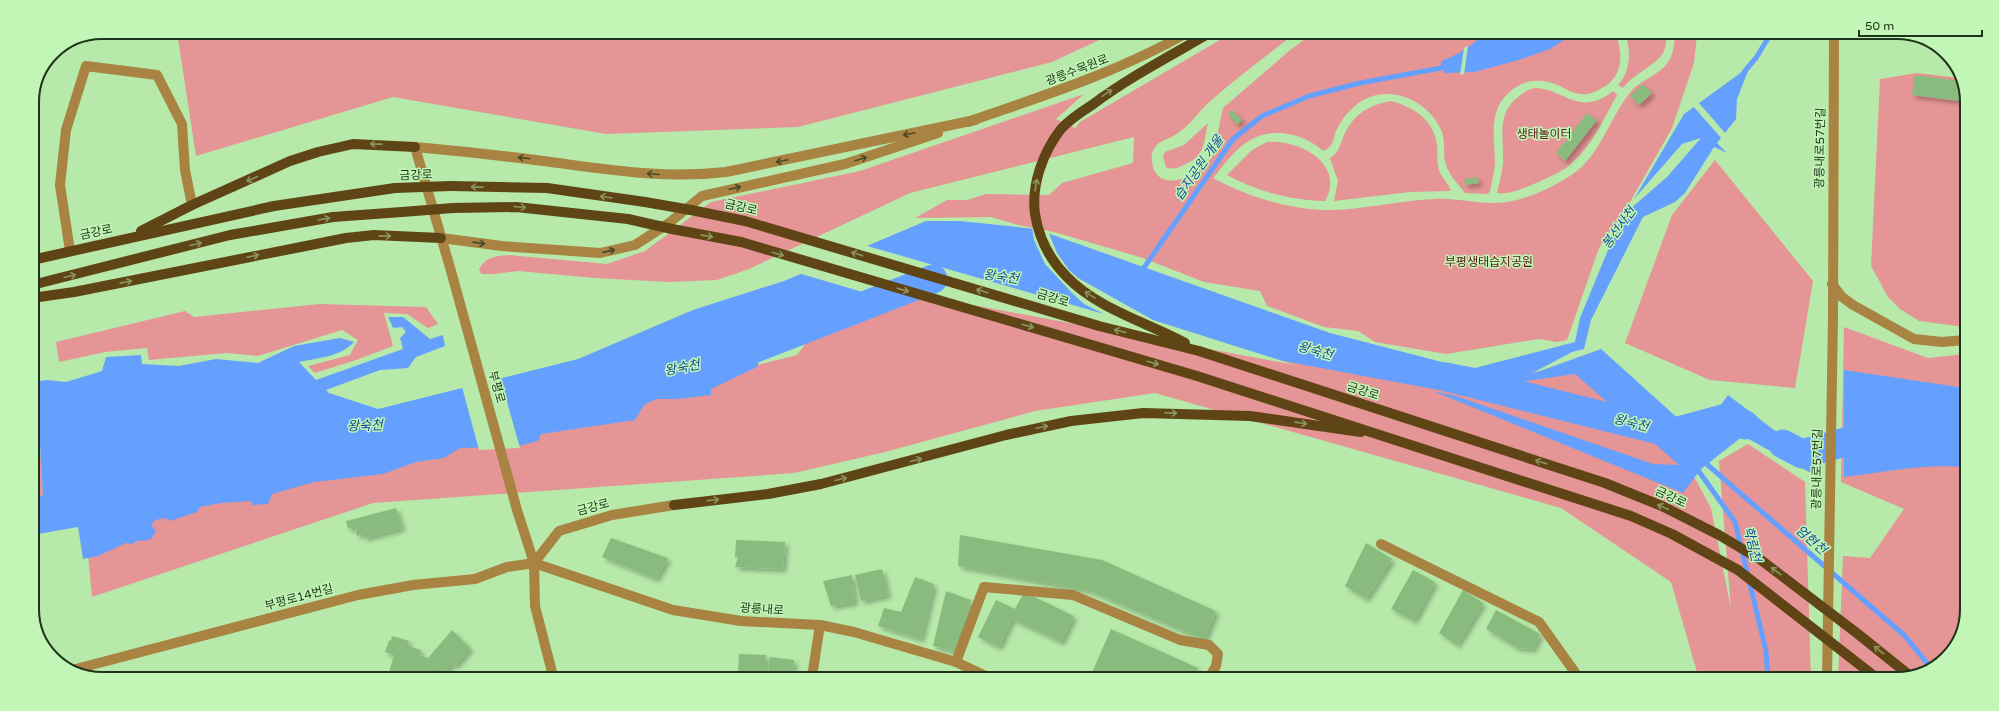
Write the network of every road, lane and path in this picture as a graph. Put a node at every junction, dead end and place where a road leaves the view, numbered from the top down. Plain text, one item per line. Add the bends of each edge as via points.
1 (1176, 39) edge
2 (1200, 39) edge
3 (1834, 39) edge
4 (974, 120) junction
5 (415, 147) junction
6 (192, 205) junction
7 (440, 238) junction
8 (125, 239) junction
9 (70, 251) junction
10 (39, 258) edge
11 (39, 283) edge
12 (1832, 284) junction
13 (39, 297) edge
14 (1960, 340) edge
15 (1199, 351) junction
16 (1379, 435) junction
17 (674, 505) joint
18 (1381, 544) dead end
19 (534, 563) junction
20 (820, 625) junction
21 (956, 662) junction
22 (80, 668) edge
23 (1904, 671) edge
24 (552, 672) edge
25 (813, 672) edge
26 (977, 672) edge
27 (1212, 672) edge
28 (1575, 672) edge
29 (1827, 672) edge
30 (1869, 672) edge

1 - 4 street, 광릉수목원로 via 1152,53 1100,76
15 -> 2 main road via 1162,331 1122,314 1067,278 1048,255 1039,234 1034,202 1041,165 1062,129 1108,93
3 - 12 street, 광릉내로57번길
4 -> 5 street via 726,172 692,176
7 -> 4 street via 516,248 600,253 635,245 669,223 702,196 845,164
5 -> 6 main road via 353,144 318,152
5 - 7 street, 부평로
6 - 8 main road
6 - 9 street via 185,170 182,124 157,75 86,66 66,130 60,185
13 -> 7 main road via 89,290 346,238 374,235
7 - 19 street, 부평로
8 - 9 main road, 금강로
15 -> 8 main road, 금강로, bridge via 1092,324 745,221 645,202 547,188 395,188 274,206
9 - 10 main road, 금강로
11 -> 16 main road, bridge via 230,235 333,217 453,208 516,207 628,219 672,230 741,242 1196,376
12 - 14 street via 1842,297 1853,305 1914,339 1942,342
12 - 29 street, 광릉내로57번길, bridge
23 -> 15 main road, 금강로, bridge via 1761,560 1664,507 1605,483
17 -> 16 main road, bridge via 768,494 821,484 1013,433 1071,421 1143,413 1250,416
16 - 30 main road, bridge via 1631,516 1672,534 1738,570
17 - 19 street, 금강로 via 612,515 559,532
18 - 28 street via 1539,622
19 - 20 street, 광릉내로 via 673,610 741,622
19 - 22 street, 부평로14번길 via 507,567 475,579 413,585 358,596
19 - 24 street via 536,606
20 - 21 street, 광릉내로 via 861,634
20 - 25 street
21 - 26 street, 광릉내로
21 - 27 street via 984,586 1073,595 1180,640 1209,645 1218,654

